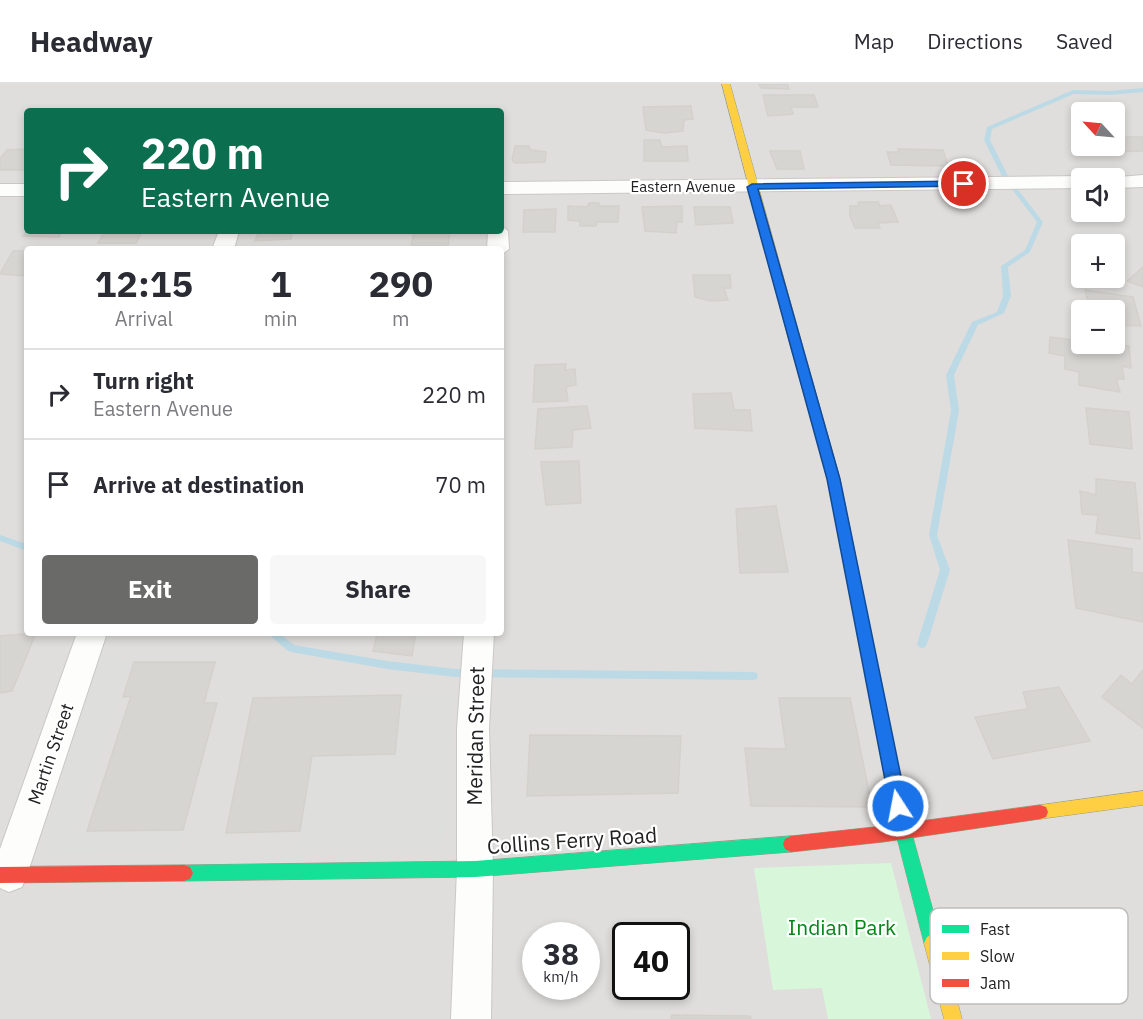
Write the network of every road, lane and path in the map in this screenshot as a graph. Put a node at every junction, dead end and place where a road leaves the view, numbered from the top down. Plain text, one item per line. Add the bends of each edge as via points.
1 (726, 84) edge
2 (1143, 181) edge
3 (1071, 182) edge
4 (1125, 182) edge
5 (752, 187) junction
6 (504, 188) edge
7 (24, 190) edge
8 (2, 194) edge
9 (91, 636) edge
10 (478, 642) edge
11 (1143, 798) edge
12 (903, 830) junction
13 (475, 869) junction
14 (5, 875) edge
15 (930, 932) edge
16 (949, 1004) edge
17 (471, 1019) edge
18 (953, 1019) edge

1 - 5 street
2 - 4 street
3 - 5 street, Eastern Avenue
5 - 6 street, Eastern Avenue
5 - 12 street via 834,479
7 - 8 street
9 - 14 street, Martin Street
10 - 13 street, Meridan Street via 474,697
11 - 12 street, Collins Ferry Road
12 - 13 street, Collins Ferry Road via 743,849
12 - 15 street
13 - 14 street, Collins Ferry Road
13 - 17 street, Meridan Street
16 - 18 street

